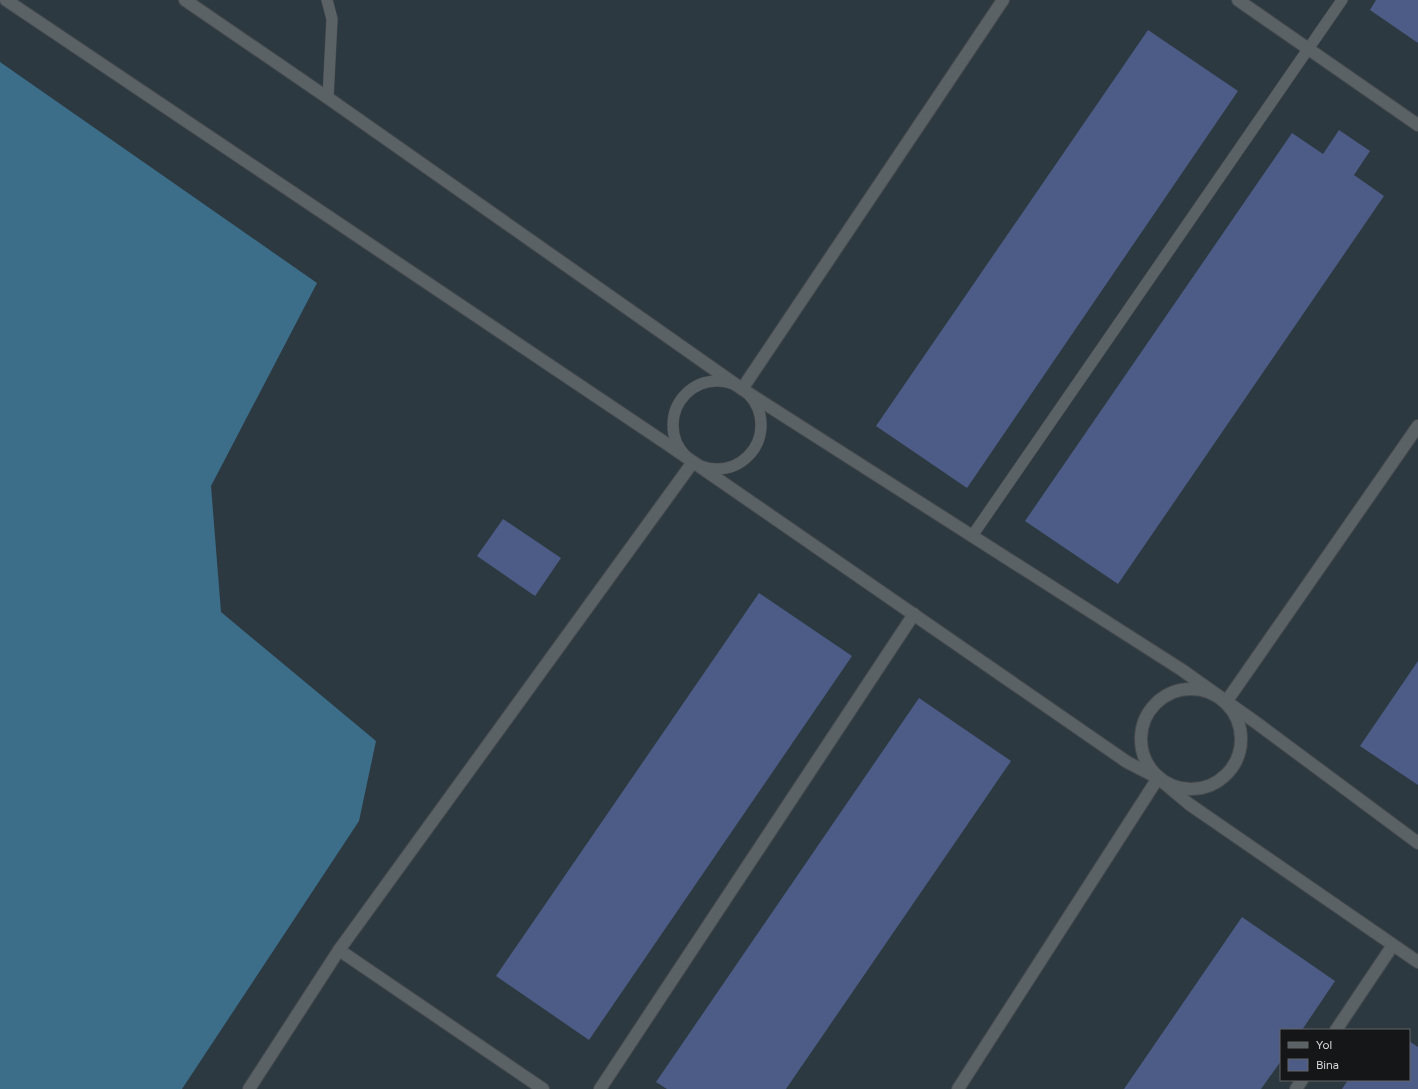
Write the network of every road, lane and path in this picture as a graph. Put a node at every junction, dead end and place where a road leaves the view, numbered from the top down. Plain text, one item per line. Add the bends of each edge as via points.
1 (6, 0) edge
2 (185, 0) edge
3 (328, 0) edge
4 (1003, 0) edge
5 (1238, 0) edge
6 (1342, 0) edge
7 (1309, 49) junction
8 (328, 98) junction
9 (1418, 125) edge
10 (742, 389) junction
11 (1418, 426) edge
12 (693, 462) junction
13 (972, 536) junction
14 (914, 614) junction
15 (1226, 702) junction
16 (1158, 778) junction
17 (1418, 842) edge
18 (1392, 945) junction
19 (339, 950) junction
20 (1418, 962) edge
21 (1337, 1029) edge
22 (249, 1089) edge
23 (543, 1089) edge
24 (600, 1089) edge
25 (958, 1089) edge

1 - 12 street
2 - 8 street
3 - 8 lane via 332,19
4 - 10 street
5 - 7 street
6 - 7 lane
7 - 9 street
7 - 13 lane
8 - 10 street
10 - 12 lane via 752,398 759,410 760,437 754,450 745,460 720,469 706,468
10 - 12 lane via 716,381 702,384 690,391 681,401 675,414 676,441 683,453
10 - 13 street
11 - 15 street
12 - 14 street
12 - 19 street
13 - 15 street via 1182,670
14 - 16 street via 1127,762
14 - 24 street
15 - 16 street via 1236,714 1242,737 1238,760 1229,773 1217,783 1202,789 1187,790 1171,786
15 - 16 street via 1212,693 1197,689 1181,690 1166,695 1153,706 1140,735 1142,751 1148,766
15 - 17 street
16 - 18 street via 1189,804
16 - 25 street
18 - 20 street
18 - 21 street
19 - 22 street
19 - 23 street

